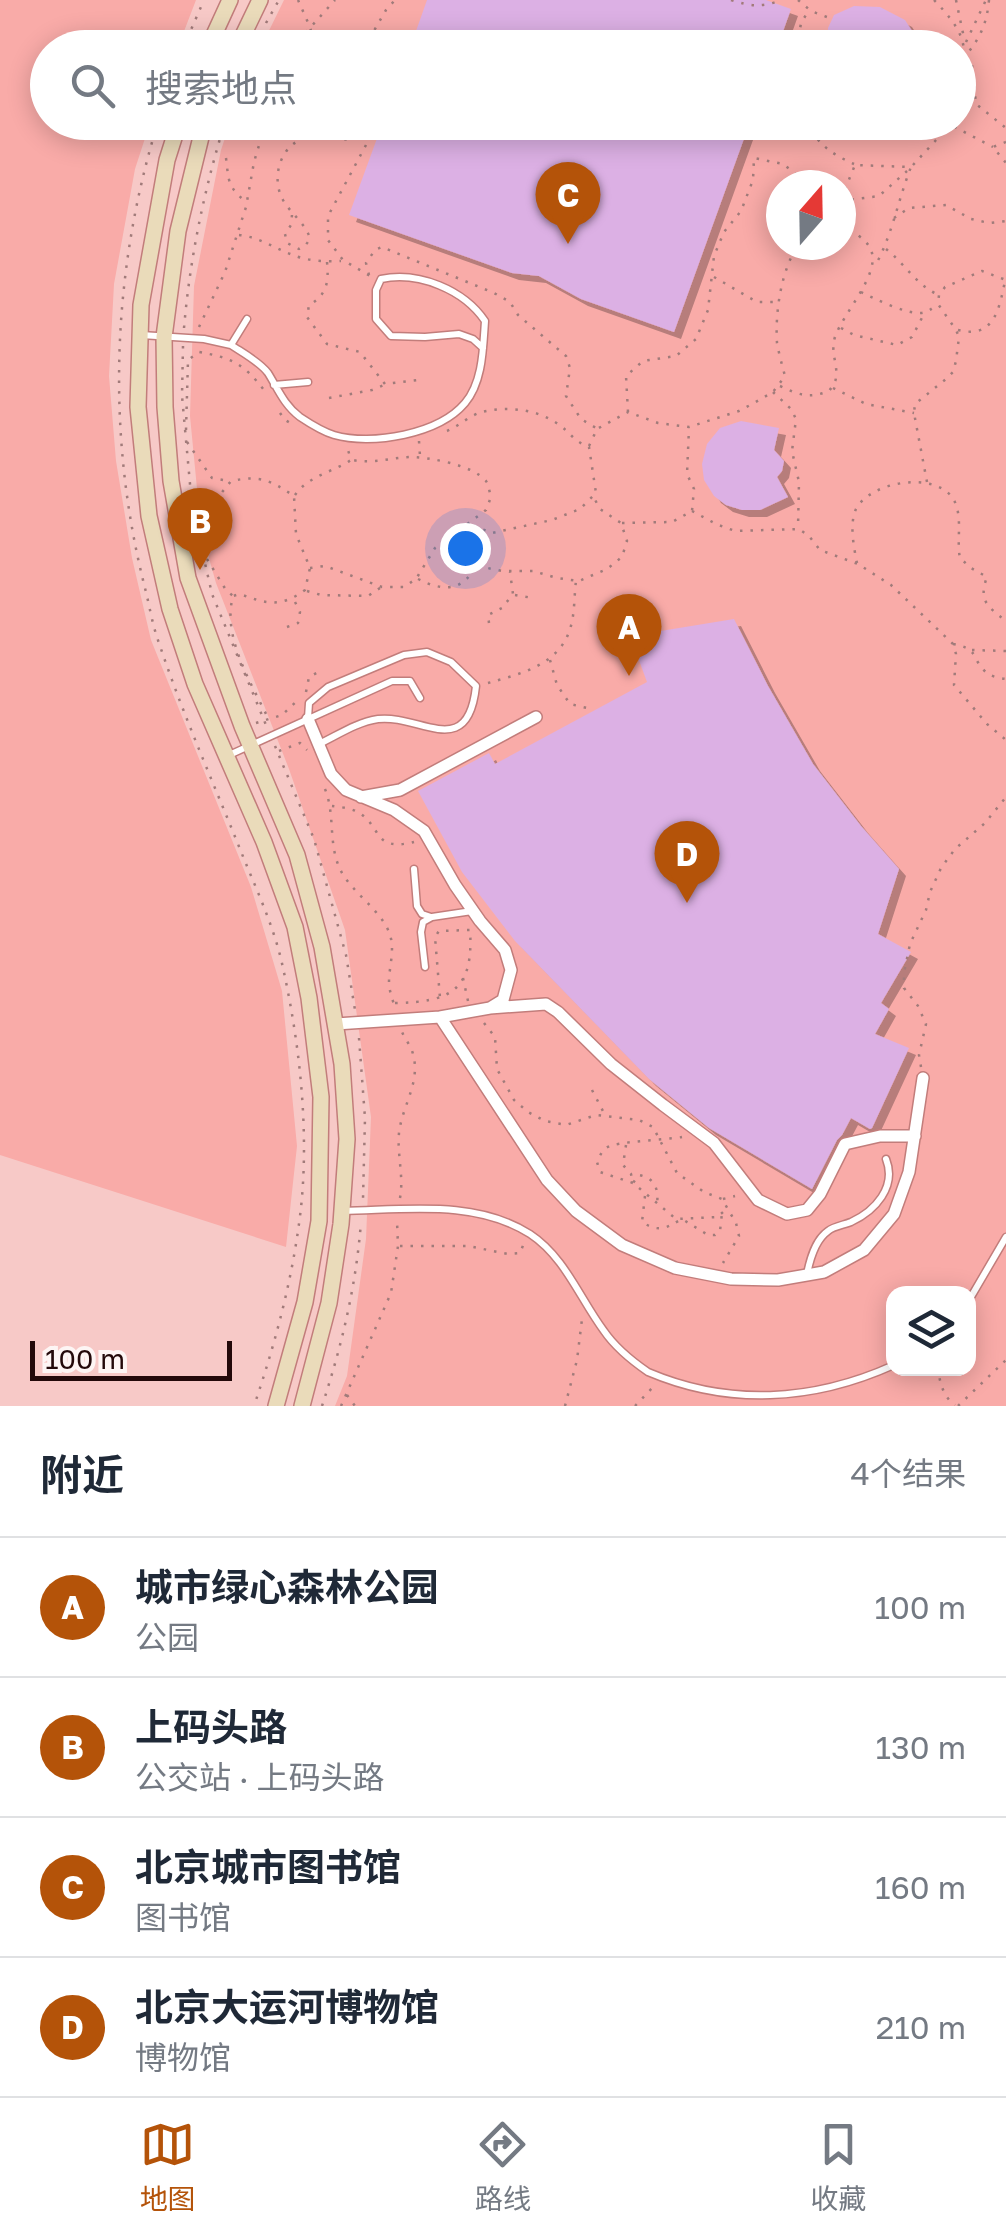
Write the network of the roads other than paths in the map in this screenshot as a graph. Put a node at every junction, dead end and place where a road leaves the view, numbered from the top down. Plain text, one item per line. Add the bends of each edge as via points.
1 (230, 0) edge
2 (260, 0) edge
3 (216, 30) edge
4 (246, 30) edge
5 (174, 140) edge
6 (200, 140) edge
7 (247, 319) dead end
8 (139, 335) junction
9 (164, 337) junction
10 (231, 345) junction
11 (483, 348) junction
12 (308, 382) dead end
13 (274, 386) junction
14 (420, 698) dead end
15 (536, 717) dead end
16 (308, 719) junction
17 (250, 744) junction
18 (318, 744) junction
19 (226, 756) junction
20 (361, 798) junction
21 (414, 869) dead end
22 (473, 911) junction
23 (432, 918) junction
24 (425, 967) dead end
25 (490, 1008) junction
26 (440, 1017) junction
27 (336, 1024) junction
28 (922, 1078) road end
29 (915, 1136) junction
30 (886, 1158) dead end
31 (342, 1211) junction
32 (1006, 1238) edge
33 (807, 1275) junction
34 (976, 1289) edge
35 (886, 1369) edge
36 (692, 1396) dead end
37 (771, 1404) edge
38 (276, 1406) edge
39 (302, 1406) edge

1 - 3 main road
2 - 4 main road
5 - 8 main road
6 - 9 main road via 178,231
7 - 10 lane
8 - 9 lane
8 - 19 main road via 148,516 194,684
9 - 10 lane
9 - 17 main road via 172,481 188,578
10 - 13 lane via 266,370
11 - 11 lane via 486,322 473,304 413,278 380,282 376,319 391,336 459,334
11 - 13 lane via 475,388 464,405 414,434 367,440 333,435 300,416
12 - 13 lane
14 - 16 lane via 410,681 392,682
15 - 20 street via 400,790
16 - 17 lane
16 - 18 street
16 - 18 lane via 309,702 328,687 404,655 426,652 451,662 476,686 458,726 442,731 379,719
17 - 19 lane
17 - 27 main road via 296,856
18 - 20 street via 331,774
19 - 38 main road via 295,927 321,1097 318,1221 305,1302
20 - 22 street via 424,831
21 - 23 lane via 417,906
22 - 23 lane
22 - 25 street via 505,950 511,970 504,1000
23 - 24 lane via 421,932
25 - 26 street
25 - 29 street via 546,1004 558,1012 611,1064 714,1143 758,1200 787,1214 814,1202 844,1144
26 - 27 street
26 - 33 street via 548,1180 622,1246 674,1268 731,1279
27 - 31 main road via 347,1139
28 - 29 street
29 - 33 street via 894,1214 864,1250
30 - 33 lane via 878,1205 827,1231
31 - 36 lane via 468,1210 530,1235 554,1256 606,1334 634,1362
31 - 39 main road
32 - 34 lane
35 - 37 lane

